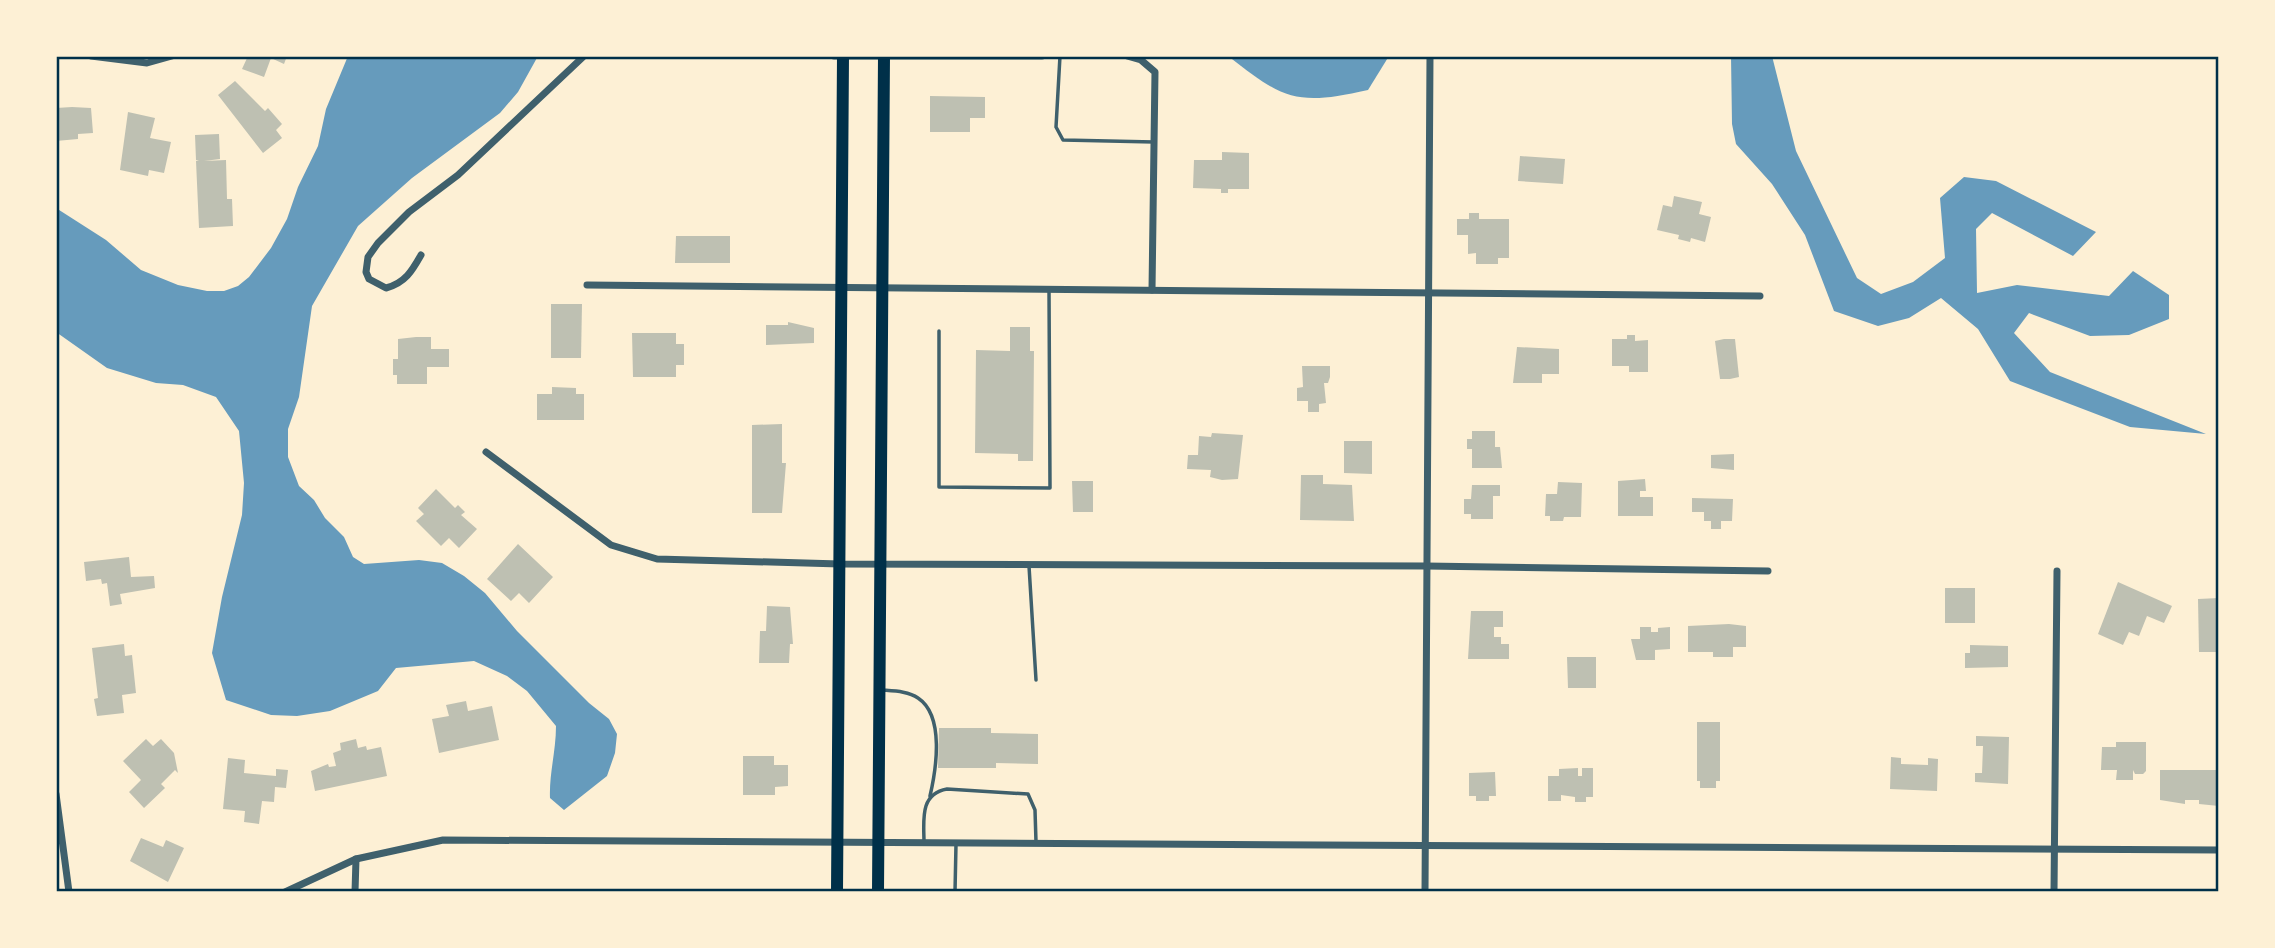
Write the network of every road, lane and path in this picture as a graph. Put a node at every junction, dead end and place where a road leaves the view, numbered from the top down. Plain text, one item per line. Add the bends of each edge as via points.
1 (91, 56) edge
2 (172, 56) edge
3 (584, 56) edge
4 (834, 56) edge
5 (843, 56) edge
6 (1042, 56) edge
7 (1060, 56) edge
8 (1127, 56) edge
9 (1430, 56) edge
10 (884, 57) edge
11 (1154, 142) junction
12 (421, 255) dead end
13 (587, 285) dead end
14 (843, 288) junction
15 (882, 288) junction
16 (1049, 289) junction
17 (1152, 290) junction
18 (1428, 293) junction
19 (1760, 296) dead end
20 (939, 331) dead end
21 (486, 452) dead end
22 (840, 564) junction
23 (880, 564) junction
24 (1029, 564) junction
25 (1426, 566) junction
26 (1768, 571) dead end
27 (2057, 571) dead end
28 (1036, 680) dead end
29 (879, 690) junction
30 (56, 794) edge
31 (929, 796) junction
32 (837, 843) junction
33 (878, 844) junction
34 (924, 844) junction
35 (956, 844) junction
36 (1036, 844) junction
37 (1426, 844) junction
38 (2054, 849) junction
39 (2219, 850) edge
40 (356, 859) junction
41 (69, 892) edge
42 (285, 892) edge
43 (355, 892) edge
44 (837, 892) edge
45 (878, 892) edge
46 (956, 892) edge
47 (1425, 892) edge
48 (2054, 892) edge

1 - 2 street via 147,63
3 - 12 street via 458,175 397,223 368,257 366,272 386,288 398,285
4 - 5 street
5 - 10 street
5 - 14 main road
6 - 10 street
7 - 11 lane via 1056,127 1063,140
8 - 11 street via 1155,72
9 - 18 street
10 - 15 main road
11 - 17 street
13 - 14 street
14 - 15 street
14 - 22 main road
15 - 16 street
15 - 23 main road
16 - 17 street
16 - 20 lane via 1051,488 939,487
17 - 18 street
18 - 19 street
18 - 25 street
21 - 22 street via 611,545 657,559
22 - 23 street
22 - 32 main road
23 - 24 street
23 - 29 main road
24 - 25 street
24 - 28 lane
25 - 26 street
25 - 37 street
27 - 38 street
29 - 31 lane via 911,694 928,708 935,752
29 - 33 main road
30 - 41 street
31 - 34 lane via 923,814
31 - 36 lane via 947,789 1028,794 1035,810
32 - 33 street
32 - 40 street via 443,840
32 - 44 main road
33 - 34 street
33 - 45 main road
34 - 35 street
35 - 36 street
35 - 46 lane
36 - 37 street
37 - 38 street
37 - 47 street
38 - 39 street
38 - 48 street
40 - 42 street
40 - 43 street

